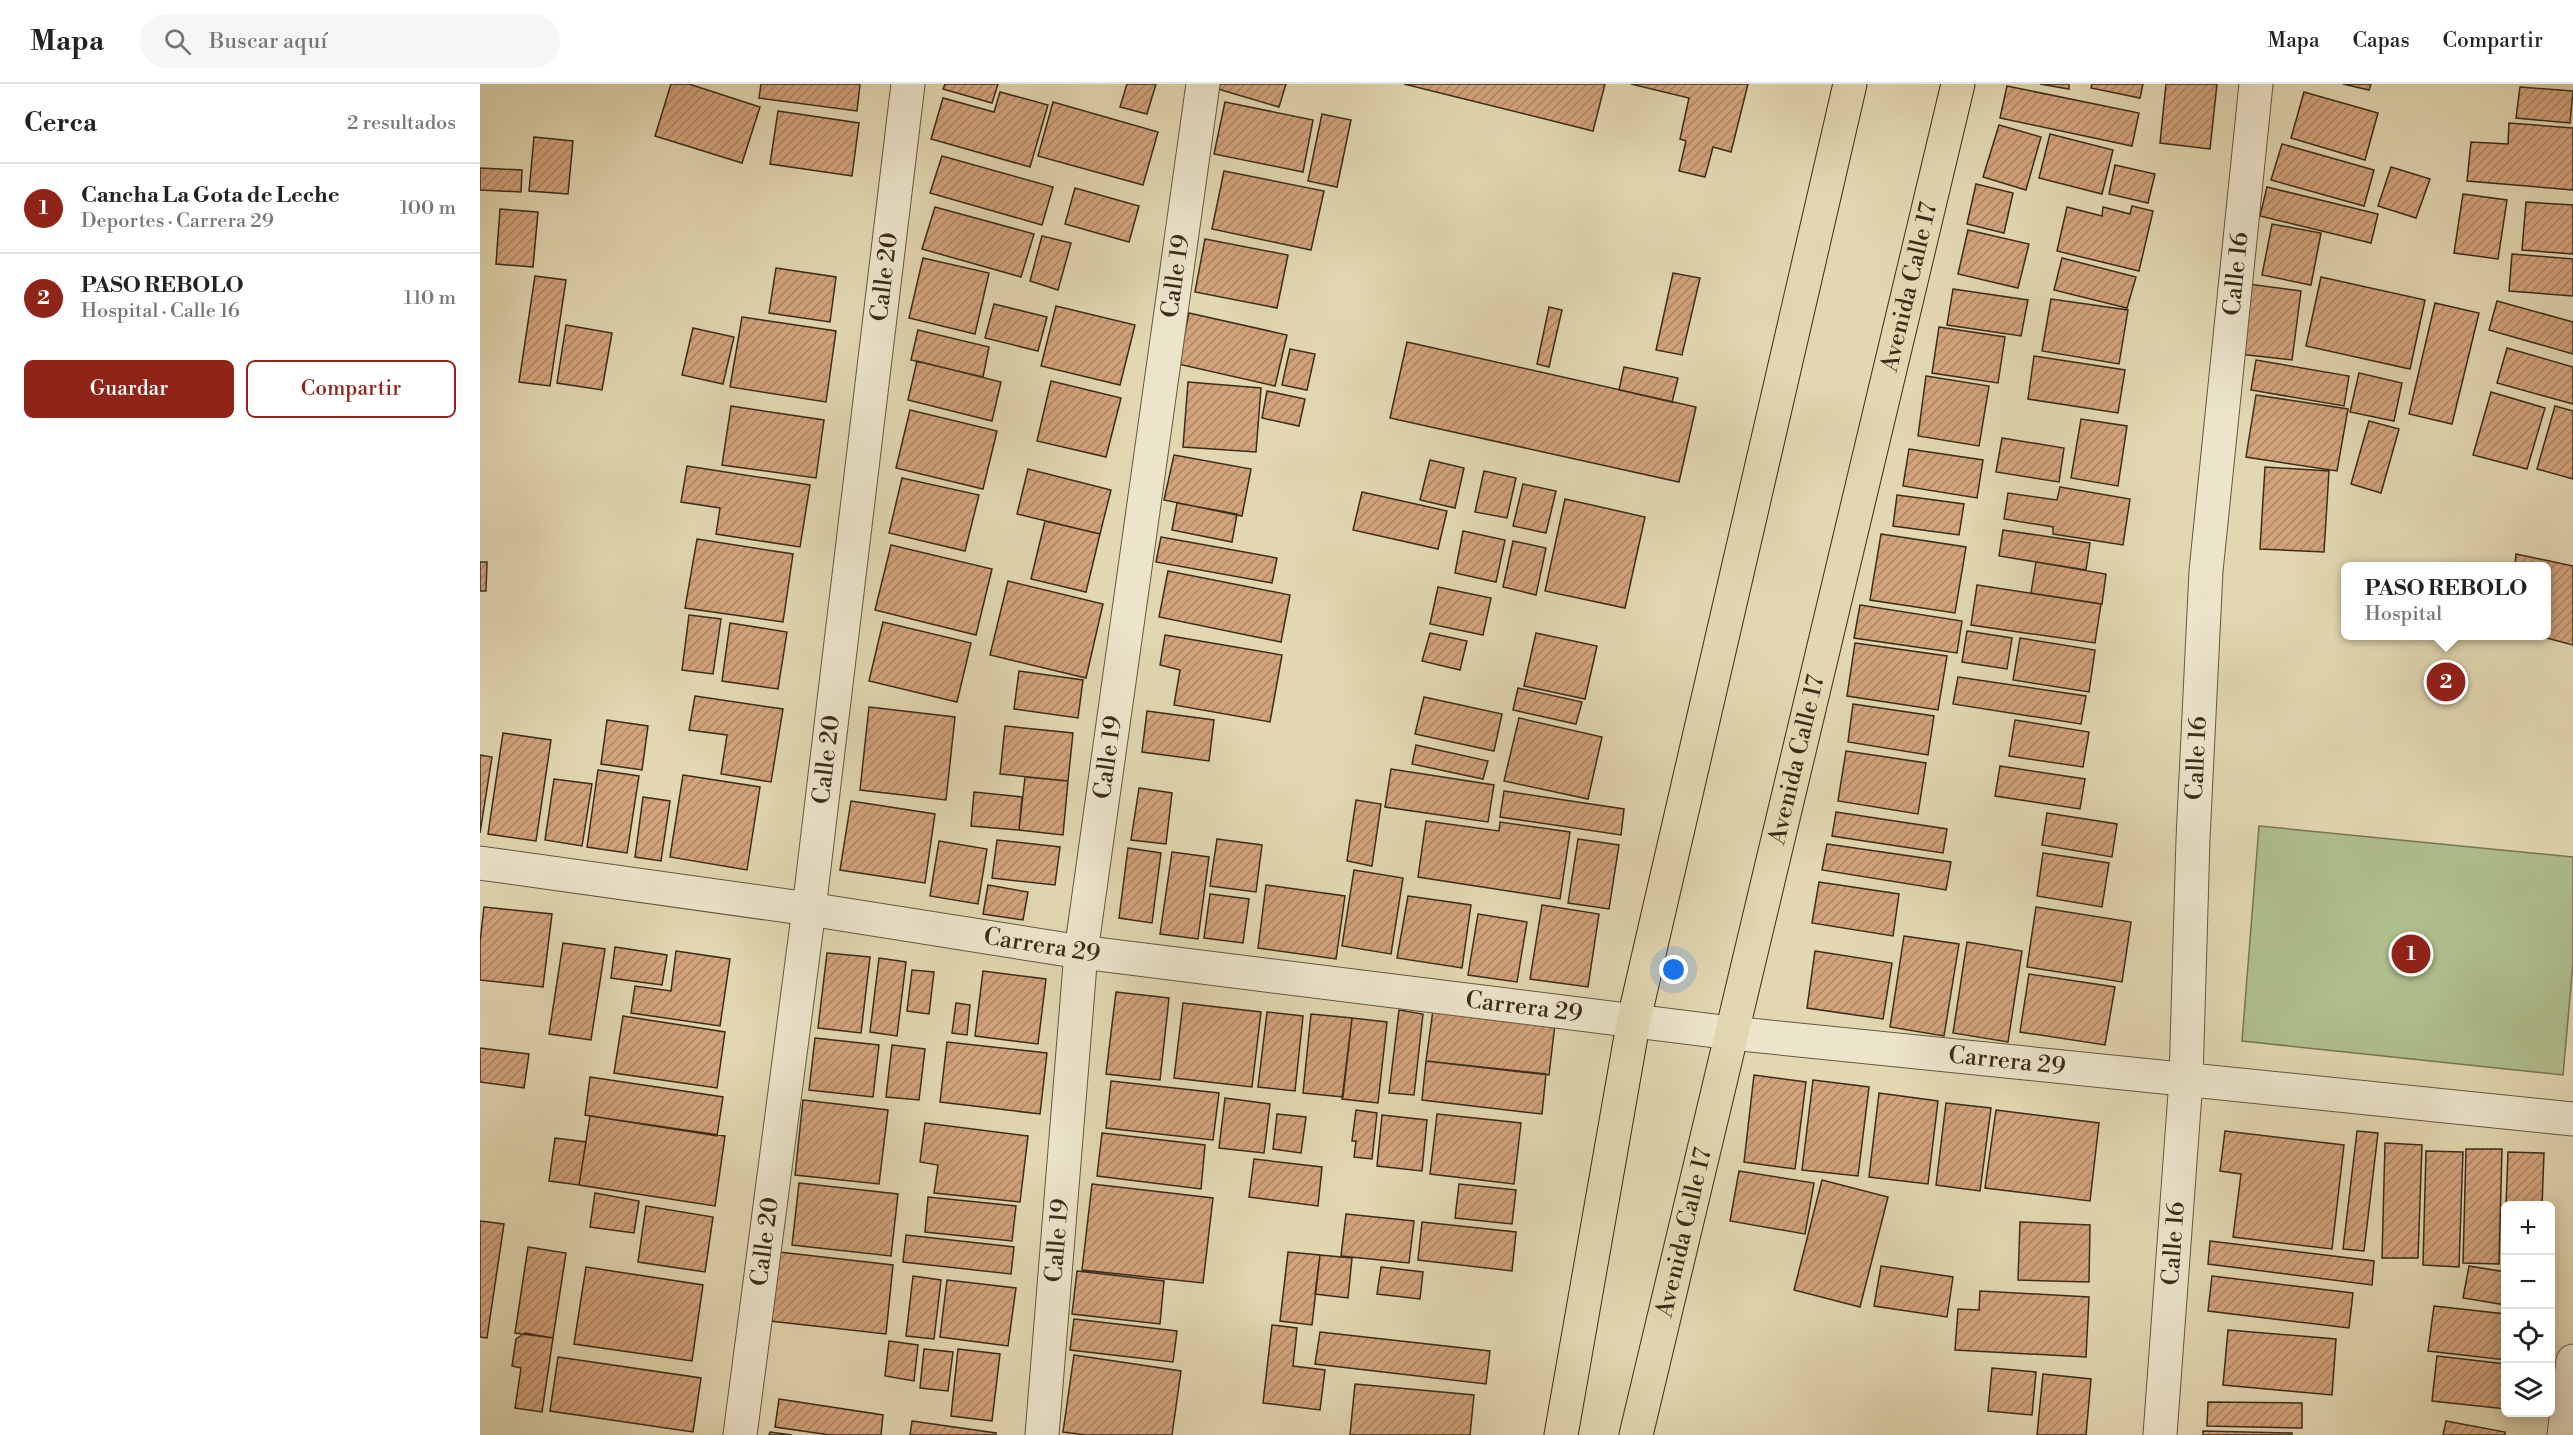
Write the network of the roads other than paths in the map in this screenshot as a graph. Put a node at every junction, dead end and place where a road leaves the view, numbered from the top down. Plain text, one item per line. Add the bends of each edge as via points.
1 (908, 84) edge
2 (1203, 84) edge
3 (1850, 84) edge
4 (1958, 84) edge
5 (2256, 84) edge
6 (480, 863) edge
7 (809, 909) junction
8 (1081, 952) junction
9 (1634, 1019) junction
10 (1731, 1033) junction
11 (2186, 1080) junction
12 (2573, 1119) edge
13 (2573, 1361) edge
14 (740, 1435) edge
15 (1042, 1435) edge
16 (1561, 1435) edge
17 (1636, 1435) edge
18 (2160, 1435) edge
19 (2564, 1435) edge

1 - 7 street, Calle 20
2 - 8 street, Calle 19
3 - 9 main road
4 - 10 main road, Avenida Calle 17
5 - 11 street, Calle 16 via 2206,571
6 - 7 street, Carrera 29
7 - 8 street, Carrera 29
7 - 14 street, Calle 20
8 - 9 street, Carrera 29
8 - 15 street, Calle 19
9 - 10 street, Carrera 29
9 - 16 main road
10 - 11 street, Carrera 29
10 - 17 main road, Avenida Calle 17
11 - 12 street, Carrera 29
11 - 18 street, Calle 16
13 - 19 street

